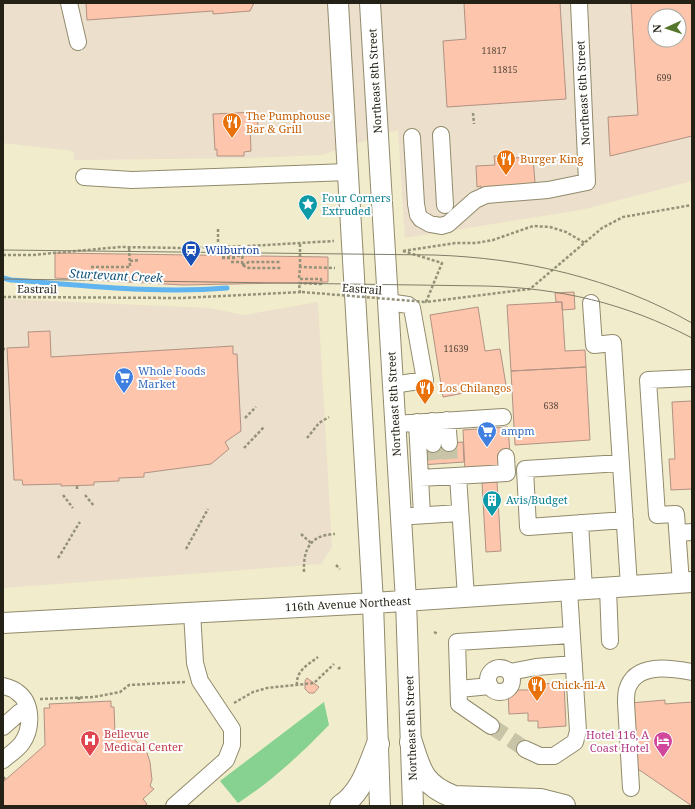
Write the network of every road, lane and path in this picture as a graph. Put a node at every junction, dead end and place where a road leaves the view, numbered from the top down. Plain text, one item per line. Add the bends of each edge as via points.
1 (69, 3) edge
2 (338, 3) edge
3 (370, 3) edge
4 (579, 3) edge
5 (78, 42) dead end
6 (473, 113) dead end
7 (474, 124) dead end
8 (441, 135) dead end
9 (412, 137) dead end
10 (348, 172) junction
11 (84, 177) dead end
12 (445, 205) dead end
13 (692, 205) edge
14 (218, 227) dead end
15 (334, 241) dead end
16 (300, 243) junction
17 (585, 244) junction
18 (243, 246) junction
19 (129, 247) junction
20 (218, 247) junction
21 (3, 255) edge
22 (242, 256) junction
23 (234, 258) dead end
24 (130, 260) junction
25 (140, 260) dead end
26 (231, 262) dead end
27 (281, 262) dead end
28 (242, 264) junction
29 (91, 267) dead end
30 (282, 268) dead end
31 (300, 268) junction
32 (335, 268) dead end
33 (300, 292) junction
34 (3, 297) edge
35 (388, 302) junction
36 (426, 302) junction
37 (591, 303) dead end
38 (692, 378) edge
39 (393, 386) junction
40 (256, 407) dead end
41 (329, 416) dead end
42 (503, 417) dead end
43 (245, 418) dead end
44 (432, 421) junction
45 (395, 424) junction
46 (264, 427) dead end
47 (307, 438) dead end
48 (441, 444) tunnel mouth
49 (244, 448) dead end
50 (506, 457) dead end
51 (621, 463) junction
52 (442, 473) junction
53 (63, 495) dead end
54 (85, 495) dead end
55 (94, 506) dead end
56 (74, 508) dead end
57 (208, 509) dead end
58 (460, 513) junction
59 (422, 515) junction
60 (401, 517) junction
61 (625, 520) junction
62 (80, 522) dead end
63 (580, 523) junction
64 (685, 533) edge
65 (300, 534) dead end
66 (336, 534) dead end
67 (311, 543) junction
68 (186, 549) dead end
69 (58, 558) dead end
70 (336, 565) dead end
71 (340, 569) dead end
72 (304, 572) dead end
73 (686, 582) edge
74 (629, 586) junction
75 (608, 588) junction
76 (576, 590) junction
77 (466, 597) junction
78 (406, 601) junction
79 (373, 603) junction
80 (192, 612) junction
81 (3, 623) edge
82 (434, 632) dead end
83 (438, 634) dead end
84 (571, 635) junction
85 (610, 641) dead end
86 (318, 657) dead end
87 (334, 664) dead end
88 (574, 664) junction
89 (342, 666) dead end
90 (338, 668) dead end
91 (692, 672) edge
92 (181, 682) dead end
93 (297, 685) junction
94 (3, 686) edge
95 (459, 689) junction
96 (79, 697) junction
97 (40, 698) dead end
98 (79, 703) dead end
99 (229, 706) dead end
100 (20, 712) dead end
101 (491, 726) tunnel mouth
102 (3, 727) edge
103 (410, 742) junction
104 (378, 744) junction
105 (525, 749) tunnel mouth
106 (3, 760) edge
107 (3, 776) edge
108 (6, 780) dead end
109 (630, 788) dead end
110 (174, 806) edge
111 (341, 806) edge
112 (380, 806) edge
113 (413, 806) edge
114 (564, 806) edge

1 - 5 street
2 - 10 main road
3 - 35 main road, Northeast 8th Street
4 - 9 street, Northeast 6th Street via 587,182 548,190 486,196 475,200 448,224 430,224 418,215
6 - 7 path
8 - 12 street
10 - 11 street via 132,180
10 - 79 main road
13 - 17 path, Eastrail via 623,217 602,228
14 - 20 path
15 - 16 path
16 - 18 path
16 - 31 path
17 - 36 path, Eastrail via 530,289
17 - 36 path via 566,232 550,227 533,226 493,240 402,251 442,263
18 - 20 path
18 - 22 path
19 - 20 path
19 - 21 path
19 - 24 path
22 - 23 path via 222,256
22 - 28 path
24 - 25 path
24 - 29 path via 130,267
26 - 28 path
27 - 28 path
28 - 30 path via 249,268
31 - 32 path
31 - 33 path via 300,279 321,278 321,284 299,283
33 - 34 path, Eastrail via 181,298
33 - 36 path, Eastrail, bridge
35 - 39 main road, Northeast 8th Street
35 - 39 street via 412,308 425,380
37 - 51 street via 594,345 614,343
38 - 64 street via 648,380 657,515 676,514
39 - 45 main road, Northeast 8th Street
40 - 43 path
41 - 47 path via 319,423
42 - 44 street
44 - 45 street
44 - 48 street
44 - 52 street
45 - 60 main road, Northeast 8th Street
46 - 49 path
50 - 52 street via 507,473
51 - 61 street
51 - 63 street via 525,469 528,527
52 - 58 street
52 - 59 street
53 - 56 path
54 - 55 path
57 - 68 path
58 - 59 street
58 - 77 street
59 - 60 street
60 - 78 main road, Northeast 8th Street
61 - 63 street
61 - 74 street
62 - 69 path
63 - 76 street
64 - 73 street
65 - 67 path
66 - 67 path via 326,534
67 - 72 path via 305,554
70 - 71 path
73 - 74 main road, 116th Avenue Northeast
74 - 75 main road, 116th Avenue Northeast
75 - 76 main road, 116th Avenue Northeast
75 - 85 street
76 - 77 main road, 116th Avenue Northeast
76 - 84 street
77 - 78 main road, 116th Avenue Northeast
78 - 79 main road, 116th Avenue Northeast
78 - 103 main road, Northeast 8th Street
79 - 80 main road, 116th Avenue Northeast
79 - 104 main road
80 - 81 main road, 116th Avenue Northeast
80 - 110 street via 195,663 200,681 232,729 232,745 226,760
82 - 83 path
84 - 88 street
84 - 95 street via 457,642
86 - 93 path via 301,670
87 - 93 path via 314,683
88 - 95 street via 510,672 503,667 494,669 489,675 490,686
88 - 105 street via 578,731 575,742 554,756 540,756
89 - 90 path
91 - 109 street via 652,669 641,672 632,680 627,691 626,703
92 - 96 path via 129,685 120,692
93 - 99 path via 253,692
94 - 106 street via 18,692 26,702 29,714 28,730 22,744
95 - 101 street via 459,704
96 - 97 path
96 - 98 path
100 - 102 street
103 - 113 main road, Northeast 8th Street
103 - 114 highway via 423,776 441,792 454,797 540,800
104 - 111 highway via 362,784
104 - 112 main road
107 - 108 path

